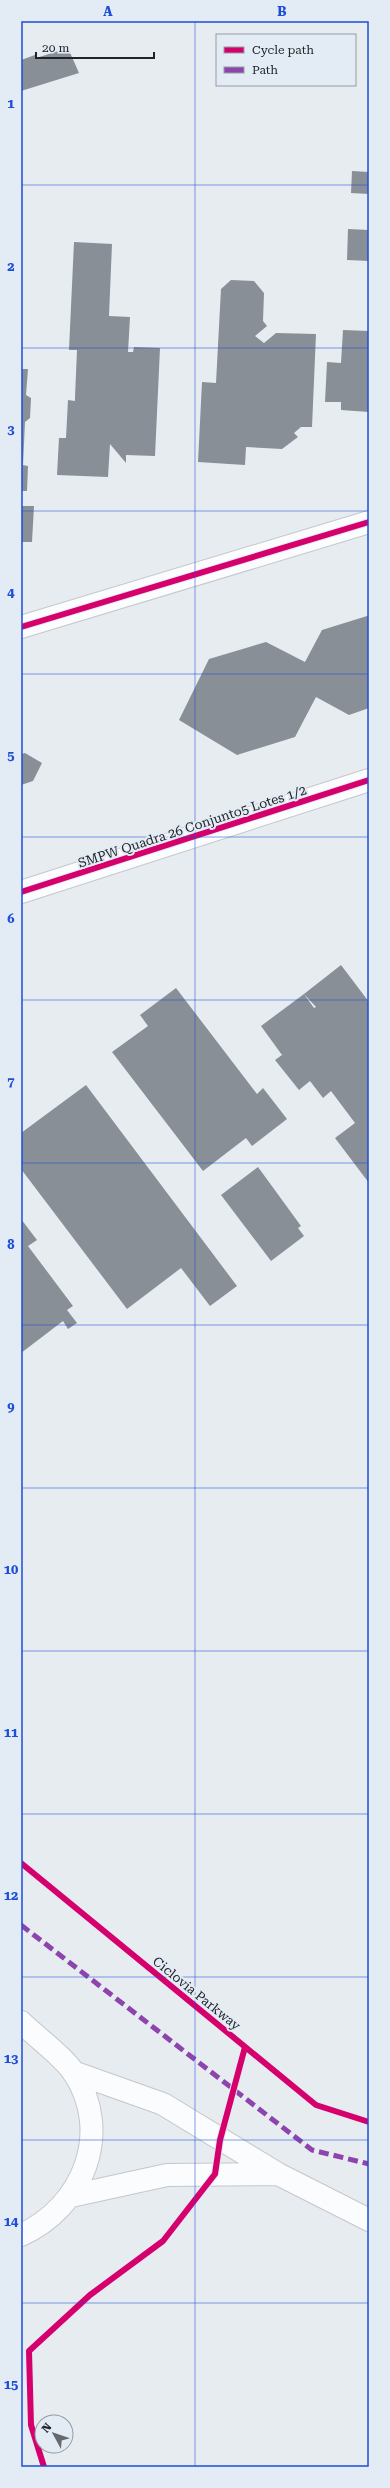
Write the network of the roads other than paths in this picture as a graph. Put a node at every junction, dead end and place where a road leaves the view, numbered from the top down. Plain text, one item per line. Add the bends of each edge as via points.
1 (369, 522) edge
2 (21, 627) edge
3 (369, 780) edge
4 (21, 892) edge
5 (21, 2022) edge
6 (29, 2035) edge
7 (74, 2072) junction
8 (278, 2174) junction
9 (71, 2196) junction
10 (369, 2220) edge
11 (29, 2231) edge
12 (21, 2248) edge

1 - 2 street
3 - 4 street, SMPW Quadra 26 Conjunto5 Lotes 1/2
5 - 6 street
6 - 7 street
7 - 8 street via 162,2104
7 - 9 street via 88,2102 91,2134 86,2166
8 - 9 street via 167,2175
8 - 10 street
9 - 11 street via 56,2213
11 - 12 street

